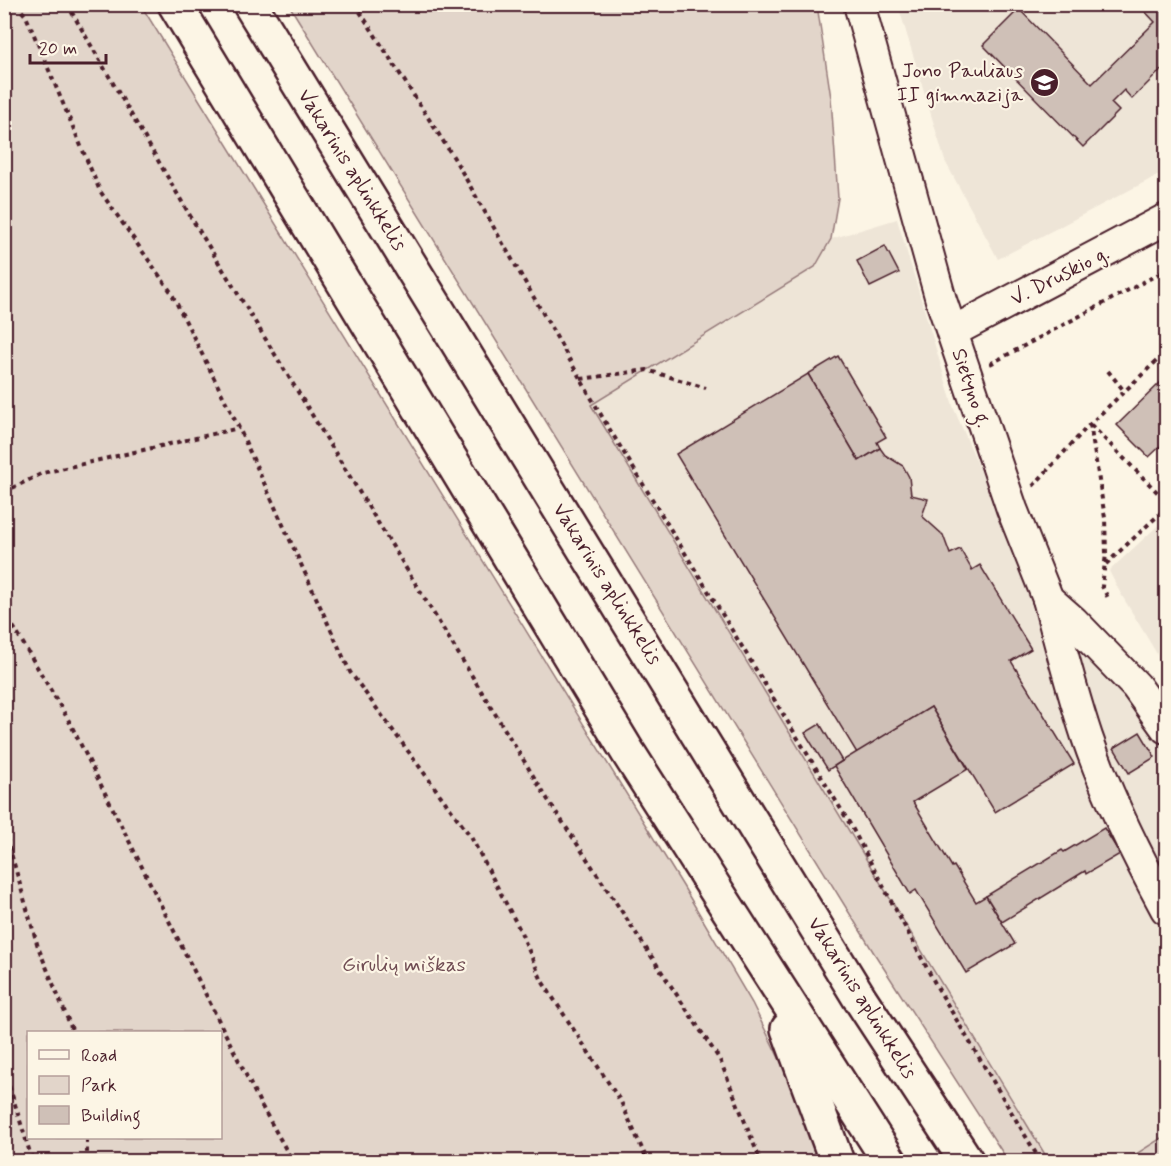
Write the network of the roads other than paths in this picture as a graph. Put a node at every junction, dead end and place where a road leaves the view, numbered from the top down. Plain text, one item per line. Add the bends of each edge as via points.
1 (175, 4) edge
2 (250, 4) edge
3 (859, 4) edge
4 (1167, 219) edge
5 (952, 332) junction
6 (1048, 599) junction
7 (1167, 728) edge
8 (1167, 909) edge
9 (766, 971) junction
10 (837, 1161) edge
11 (890, 1161) edge
12 (967, 1161) edge

1 - 9 highway via 628,754
2 - 12 highway, Vakarinis aplinkkelis via 859,997
3 - 5 street, Sietyno g.
4 - 5 street, V. Druskio g.
5 - 6 street, Sietyno g. via 1012,509
6 - 7 street, Sietyno g. via 1136,686
6 - 8 street via 1087,737 1106,787
9 - 10 highway
9 - 11 highway

